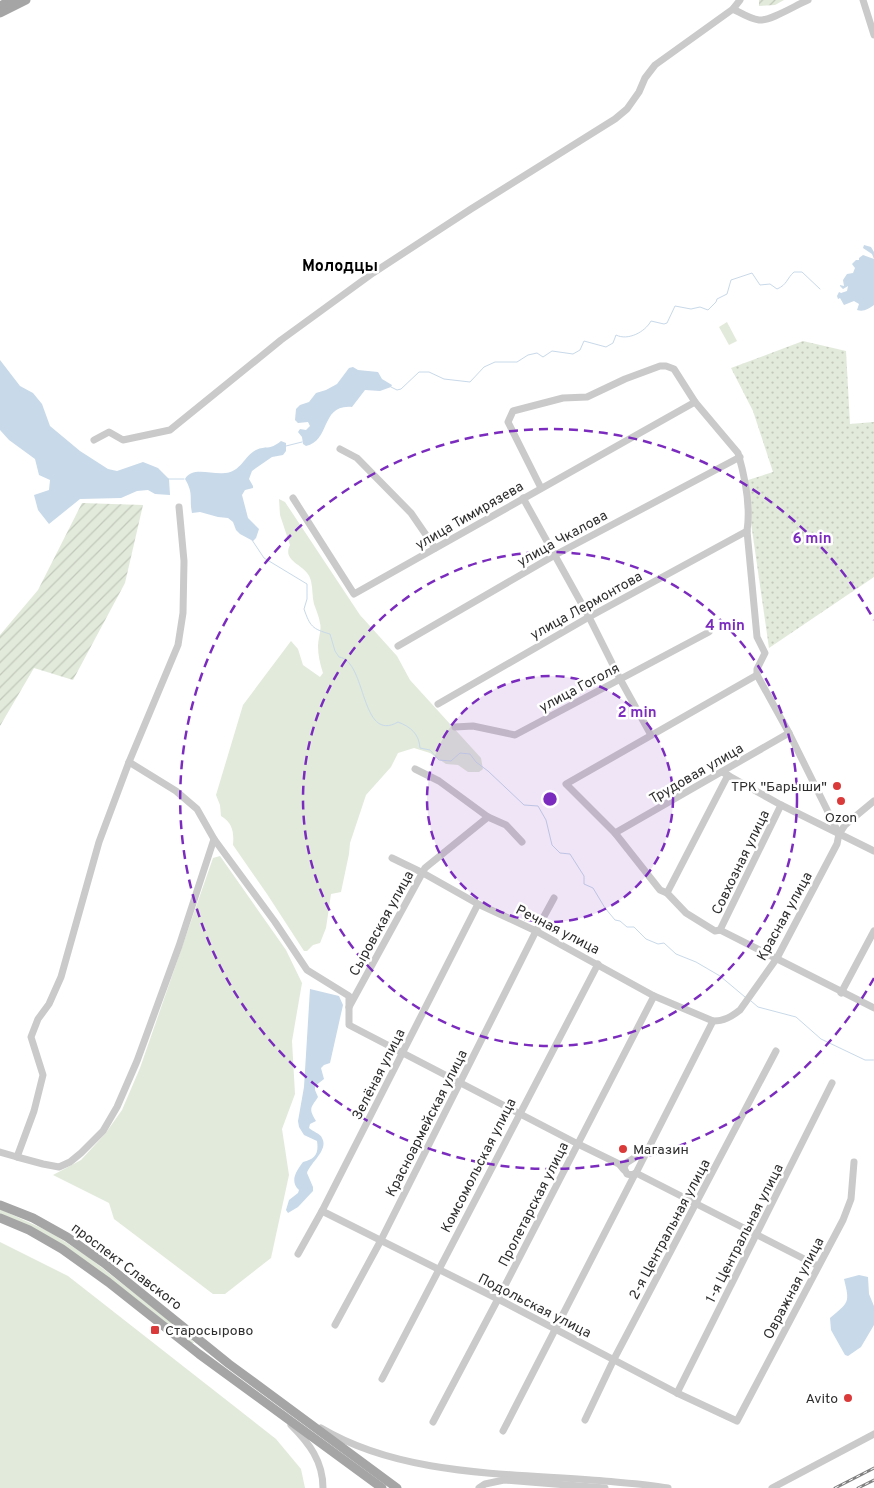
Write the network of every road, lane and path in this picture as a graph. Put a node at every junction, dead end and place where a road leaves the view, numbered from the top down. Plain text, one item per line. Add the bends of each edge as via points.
1 (12, 0) edge
2 (26, 0) edge
3 (740, 0) edge
4 (808, 0) edge
5 (863, 0) edge
6 (0, 6) edge
7 (733, 9) junction
8 (0, 13) edge
9 (874, 35) edge
10 (695, 402) junction
11 (94, 440) dead end
12 (340, 449) dead end
13 (740, 457) junction
14 (541, 488) junction
15 (293, 498) dead end
16 (523, 498) junction
17 (179, 507) dead end
18 (748, 531) junction
19 (436, 548) junction
20 (555, 555) junction
21 (589, 617) junction
22 (709, 632) dead end
23 (398, 646) dead end
24 (757, 675) junction
25 (620, 679) junction
26 (438, 704) dead end
27 (456, 727) dead end
28 (789, 733) junction
29 (651, 735) junction
30 (129, 762) junction
31 (415, 769) dead end
32 (725, 773) junction
33 (874, 801) edge
34 (781, 805) junction
35 (488, 817) junction
36 (615, 833) junction
37 (838, 834) junction
38 (214, 839) junction
39 (522, 842) dead end
40 (874, 851) edge
41 (392, 858) dead end
42 (423, 873) junction
43 (667, 893) junction
44 (554, 898) dead end
45 (478, 904) junction
46 (720, 930) junction
47 (536, 931) junction
48 (874, 931) edge
49 (777, 958) junction
50 (598, 964) junction
51 (841, 993) junction
52 (654, 996) junction
53 (348, 1008) junction
54 (874, 1008) edge
55 (713, 1021) junction
56 (776, 1051) dead end
57 (403, 1053) junction
58 (832, 1083) dead end
59 (460, 1084) junction
60 (519, 1114) junction
61 (578, 1144) junction
62 (647, 1150) junction
63 (0, 1152) edge
64 (17, 1157) junction
65 (854, 1162) dead end
66 (630, 1169) junction
67 (696, 1204) junction
68 (0, 1205) edge
69 (322, 1211) junction
70 (0, 1218) edge
71 (757, 1236) junction
72 (380, 1242) junction
73 (298, 1254) dead end
74 (818, 1266) junction
75 (438, 1270) junction
76 (498, 1300) junction
77 (336, 1325) dead end
78 (556, 1330) junction
79 (614, 1359) junction
80 (382, 1379) dead end
81 (677, 1393) junction
82 (289, 1408) junction
83 (282, 1416) junction
84 (585, 1420) dead end
85 (737, 1421) joint
86 (433, 1422) dead end
87 (503, 1431) dead end
88 (874, 1434) edge
89 (593, 1485) edge
90 (572, 1486) edge
91 (322, 1488) edge
92 (382, 1488) edge
93 (397, 1488) edge
94 (479, 1488) edge
95 (604, 1488) edge
96 (668, 1488) edge
97 (770, 1488) edge

1 - 6 main road
2 - 8 main road
3 - 7 street
4 - 7 street via 760,20
5 - 9 street
7 - 11 street via 655,66 627,109 615,119 373,273 281,340 170,430 123,440 109,432
10 - 13 street
10 - 14 street, улица Тимирязева
10 - 14 street via 674,369 660,366 587,397 563,398 513,411 508,422
12 - 19 street via 357,458 411,513
13 - 18 street via 750,516
13 - 20 street, улица Чкалова
14 - 16 street, улица Тимирязева
15 - 19 street, улица Тимирязева via 354,594
16 - 19 street, улица Тимирязева
16 - 20 street
17 - 30 street via 184,561 183,613 178,644
18 - 21 street, улица Лермонтова
18 - 24 street via 758,637 766,653
20 - 21 street
20 - 23 street, улица Чкалова
21 - 25 street
21 - 26 street, улица Лермонтова
22 - 25 street, улица Гоголя
24 - 28 street
24 - 29 street
25 - 27 street, улица Гоголя via 515,735 473,726
25 - 29 street
28 - 32 street, Трудовая улица
28 - 37 street
29 - 36 street via 566,784
30 - 38 street via 197,808
30 - 64 street via 99,842 61,977 31,1036 43,1075
31 - 35 street via 439,781
32 - 34 street
32 - 36 street, Трудовая улица
32 - 43 street
33 - 37 street
34 - 37 street
34 - 46 street, Совхозная улица
35 - 39 street via 506,825
35 - 42 street, Сыровская улица
36 - 43 street via 660,890
37 - 40 street
37 - 49 street, Красная улица via 836,844
38 - 53 street via 307,970 349,996
38 - 64 street via 137,1061 103,1131 70,1162 59,1166
41 - 42 street, Речная улица
42 - 45 street, Речная улица
42 - 53 street, Сыровская улица
43 - 46 street via 686,913 715,931
44 - 47 street, Красноармейская улица
45 - 47 street, Речная улица
45 - 57 street, Зелёная улица
46 - 49 street
47 - 50 street, Речная улица
47 - 59 street, Красноармейская улица
48 - 51 street
49 - 51 street
49 - 55 street, Красная улица via 740,1010 727,1019
50 - 52 street, Речная улица
50 - 60 street, Комсомольская улица
51 - 54 street
52 - 55 street, Речная улица
52 - 61 street, Пролетарская улица
53 - 57 street via 349,1025
55 - 62 street
56 - 67 street, 2-я Центральная улица
57 - 59 street
57 - 69 street, Зелёная улица
58 - 71 street, 1-я Центральная улица
59 - 60 street
59 - 72 street, Красноармейская улица
60 - 61 street
60 - 75 street, Комсомольская улица
61 - 66 street
61 - 76 street, Пролетарская улица
62 - 66 street
62 - 66 street
63 - 64 street
65 - 74 street, Овражная улица via 847,1211
66 - 67 street
66 - 78 street via 630,1184
67 - 71 street
67 - 79 street, 2-я Центральная улица
68 - 82 main road, проспект Славского via 33,1218 89,1252
69 - 72 street, Подольская улица
69 - 73 street, Зелёная улица
70 - 83 main road, проспект Славского via 62,1249
71 - 74 street
71 - 81 street, 1-я Центральная улица
72 - 75 street, Подольская улица
72 - 77 street, Красноармейская улица
74 - 85 street, Овражная улица
75 - 76 street, Подольская улица
75 - 80 street, Комсомольская улица
76 - 78 street, Подольская улица
76 - 86 street, Пролетарская улица
78 - 79 street, Подольская улица
78 - 87 street
79 - 81 street, Подольская улица
79 - 84 street, 2-я Центральная улица
81 - 85 street, Подольская улица
82 - 89 street via 338,1438 408,1460 459,1470
82 - 93 main road, проспект Славского
83 - 91 street via 316,1456
83 - 92 main road, проспект Славского
88 - 97 street
89 - 90 street
89 - 95 street
89 - 96 street via 645,1484
90 - 94 street via 504,1480

